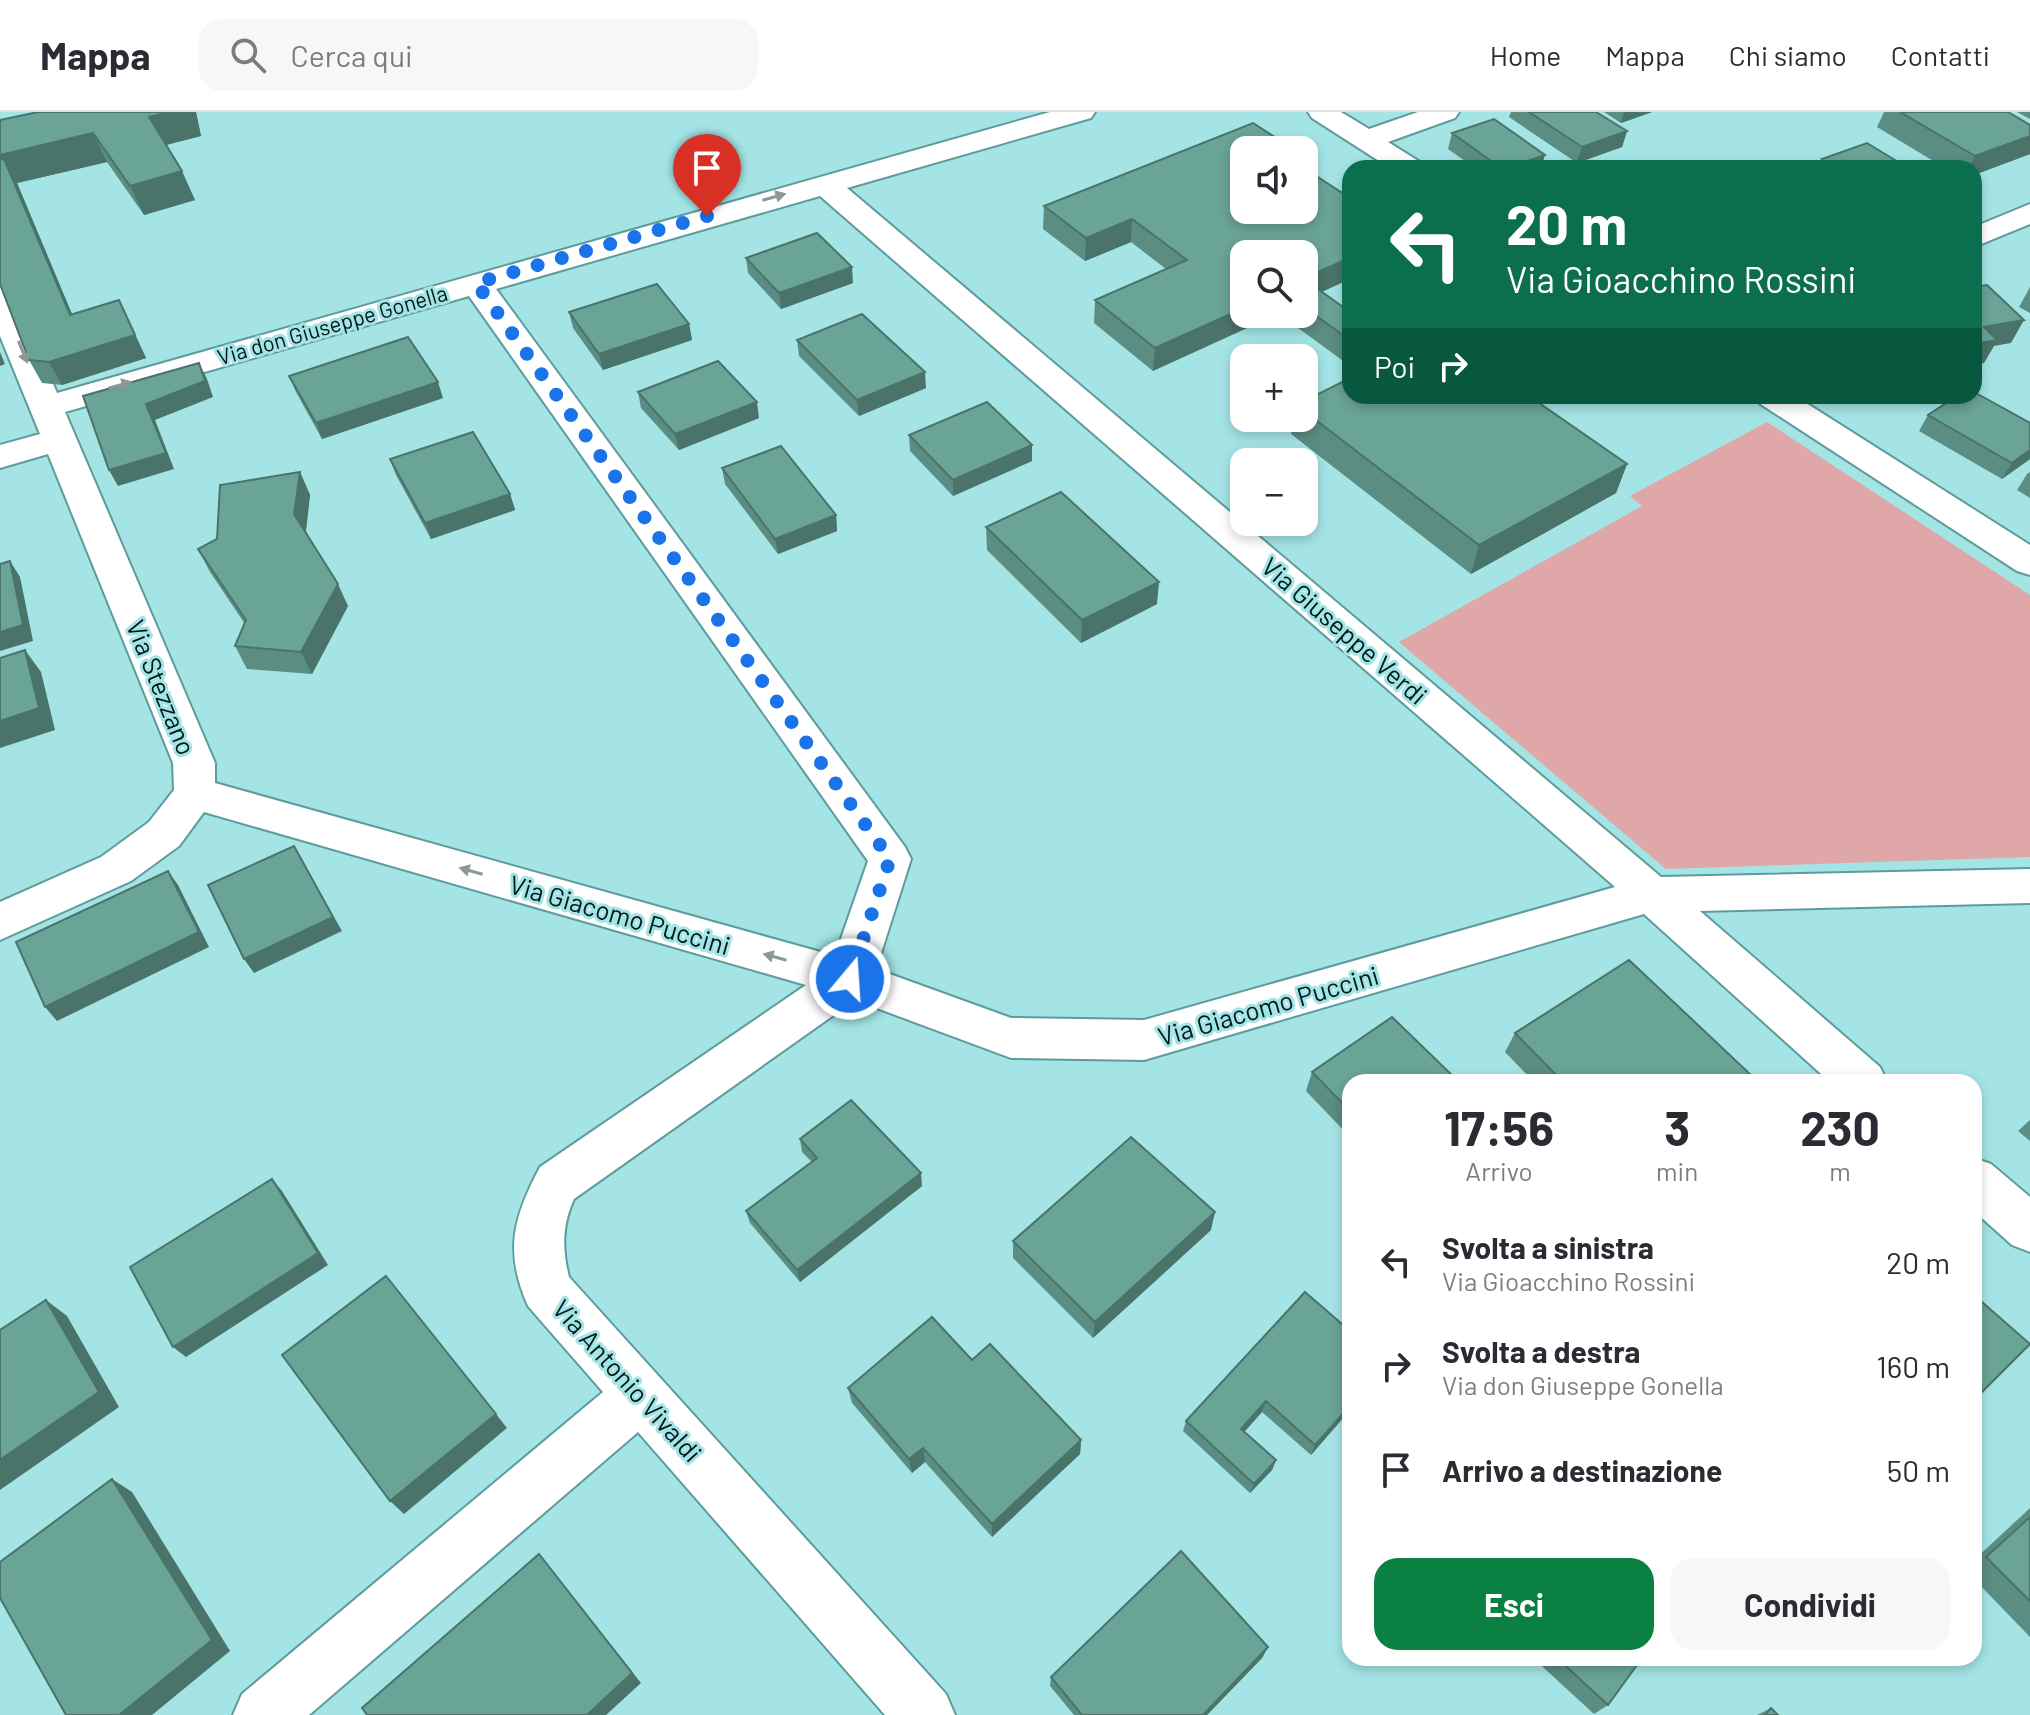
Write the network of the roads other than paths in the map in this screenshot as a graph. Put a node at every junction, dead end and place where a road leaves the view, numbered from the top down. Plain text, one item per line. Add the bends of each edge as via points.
1 (1081, 112) edge
2 (1322, 112) edge
3 (1445, 112) edge
4 (1366, 140) junction
5 (1397, 160) edge
6 (823, 183) junction
7 (2030, 213) edge
8 (1982, 234) edge
9 (476, 283) junction
10 (0, 297) edge
11 (1783, 404) edge
12 (53, 423) junction
13 (0, 457) edge
14 (2030, 562) edge
15 (195, 793) junction
16 (2030, 886) edge
17 (1650, 895) junction
18 (0, 922) edge
19 (850, 979) junction
20 (1854, 1074) edge
21 (1982, 1187) edge
22 (2030, 1229) edge
23 (641, 1394) junction
24 (263, 1715) edge
25 (925, 1715) edge

1 - 6 street, Via don Giuseppe Gonella
2 - 4 street
3 - 4 street
4 - 5 street
9 -> 6 street, Via don Giuseppe Gonella
6 - 17 street, Via Giuseppe Verdi
7 - 8 street
12 -> 9 street, Via don Giuseppe Gonella
9 - 19 street via 890,859
10 -> 12 street, Via Stezzano
11 - 14 street
12 - 13 street, Via don Giuseppe Gonella
12 - 15 street, Via Stezzano via 194,763
15 - 18 street via 164,834 116,869
19 -> 15 street, Via Giacomo Puccini
16 - 17 street, Via Giacomo Puccini
17 - 19 street, Via Giacomo Puccini via 1144,1040 1011,1038
17 - 20 street, Via Giuseppe Verdi
19 - 23 street, Via Antonio Vivaldi via 557,1183 541,1213 537,1252 546,1289
21 - 22 street
23 - 24 street
23 - 25 street, Via Antonio Vivaldi

